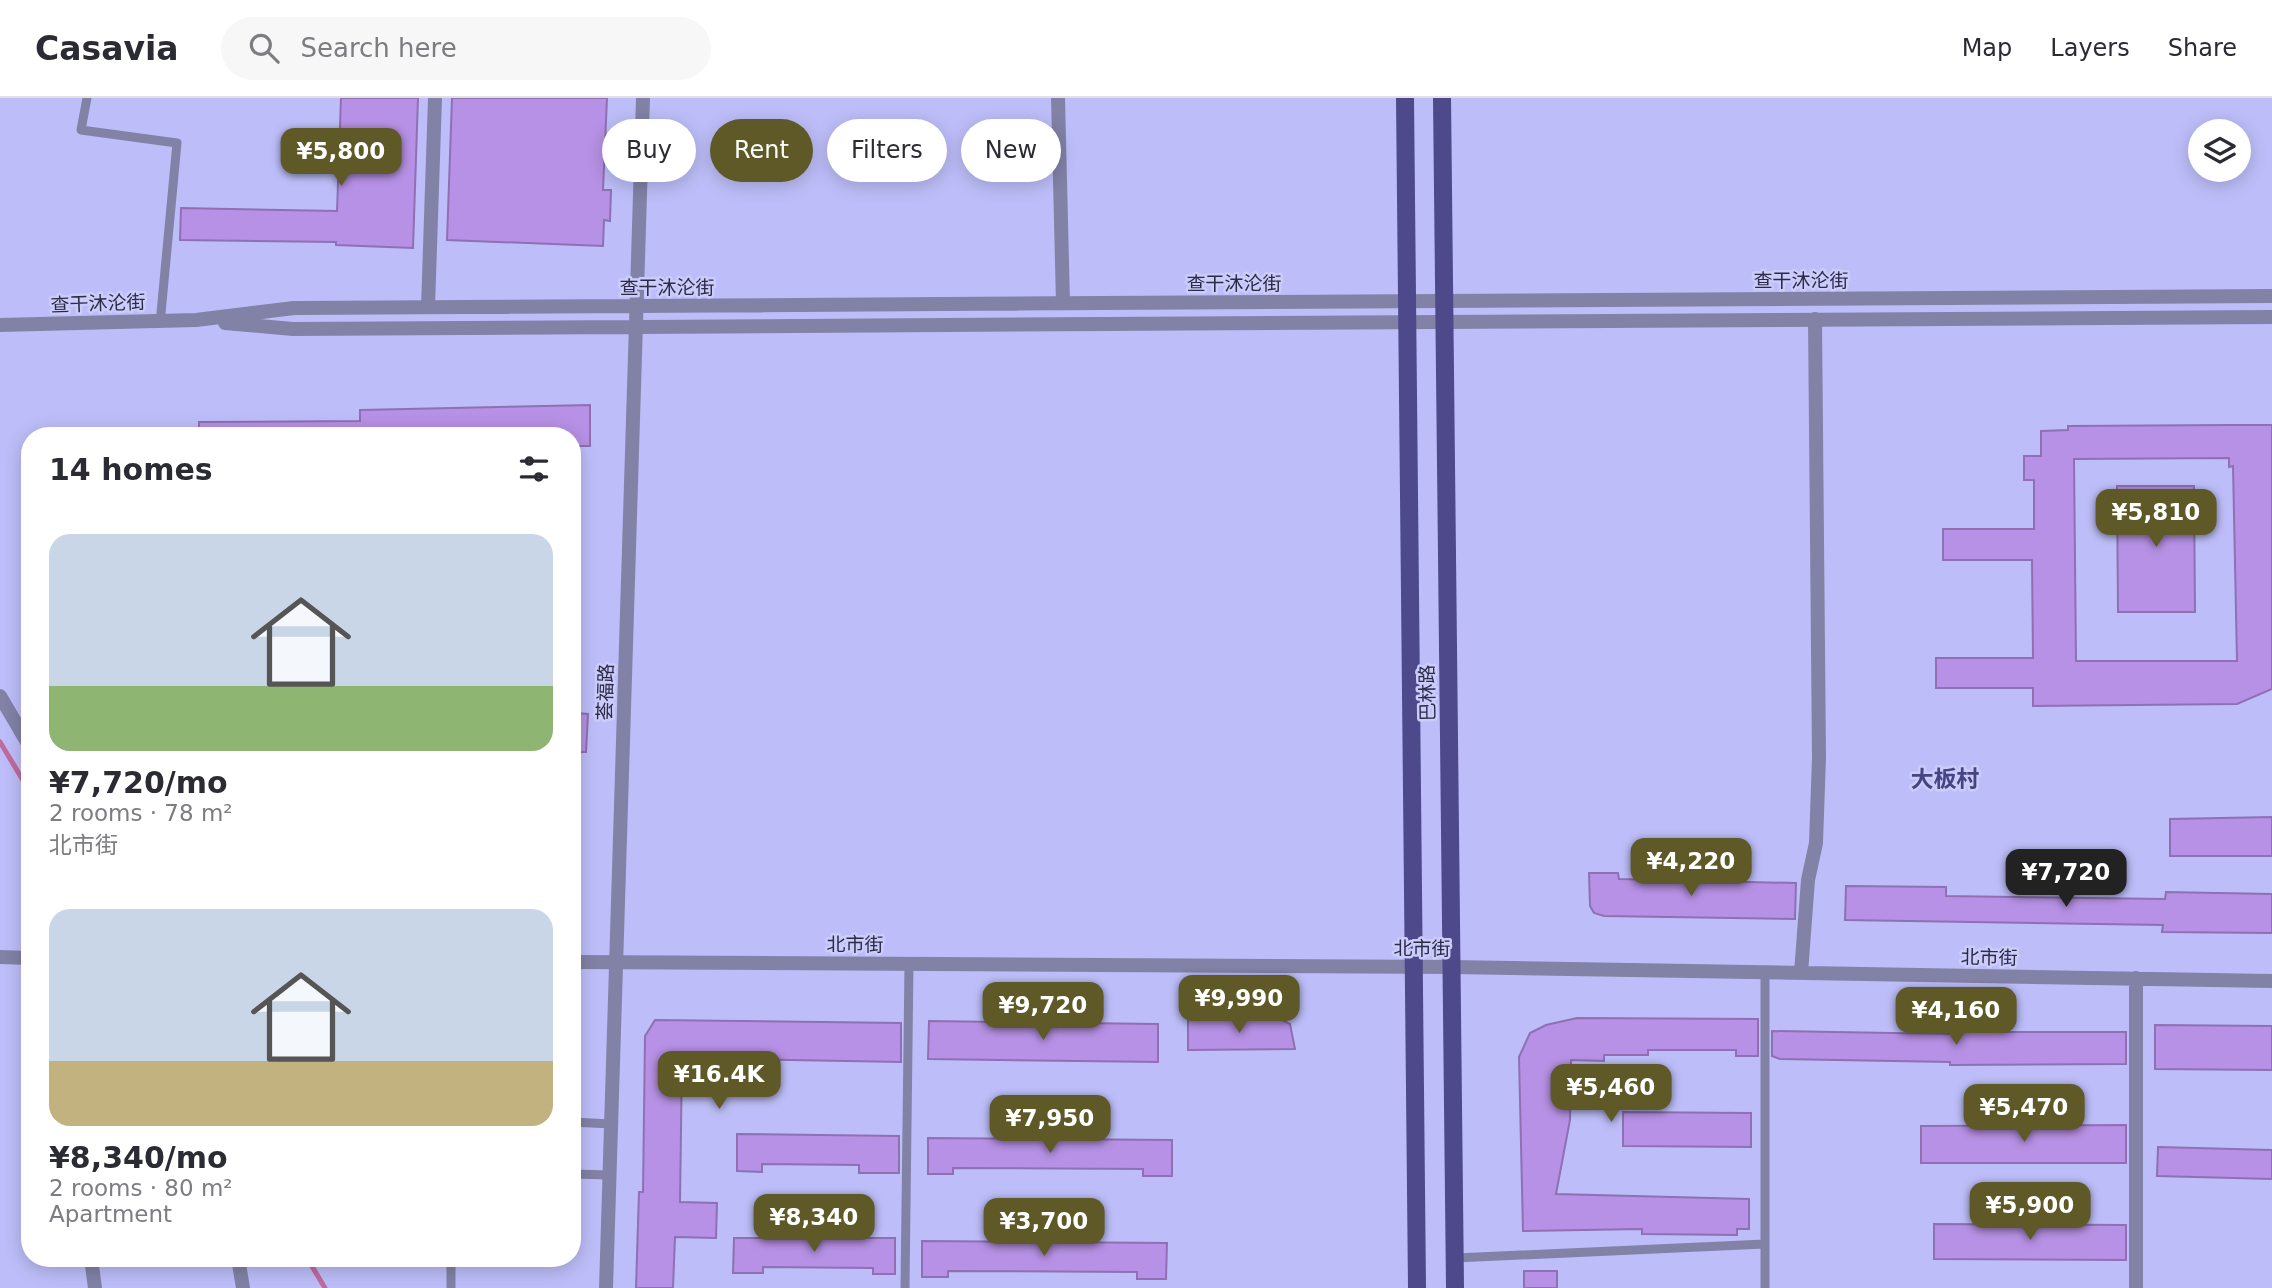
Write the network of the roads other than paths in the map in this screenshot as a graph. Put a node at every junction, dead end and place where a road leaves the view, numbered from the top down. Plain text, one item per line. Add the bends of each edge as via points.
1 (87, 98) edge
2 (435, 98) edge
3 (643, 98) edge
4 (1058, 98) edge
5 (1405, 98) edge
6 (1442, 98) edge
7 (2272, 296) edge
8 (1407, 301) junction
9 (1444, 301) junction
10 (1063, 303) junction
11 (636, 306) junction
12 (428, 307) junction
13 (160, 313) dead end
14 (2272, 317) edge
15 (1815, 319) junction
16 (196, 320) junction
17 (1444, 321) junction
18 (1408, 322) junction
19 (0, 325) edge
20 (636, 327) junction
21 (0, 696) edge
22 (21, 732) edge
23 (0, 957) edge
24 (21, 958) edge
25 (581, 962) edge
26 (616, 962) junction
27 (909, 964) junction
28 (1414, 967) junction
29 (1451, 967) junction
30 (1765, 972) junction
31 (1801, 973) junction
32 (2137, 978) junction
33 (2272, 981) edge
34 (581, 1122) edge
35 (611, 1124) junction
36 (581, 1174) edge
37 (609, 1175) junction
38 (1765, 1244) junction
39 (1455, 1258) junction
40 (92, 1267) edge
41 (240, 1267) edge
42 (451, 1267) edge
43 (95, 1288) edge
44 (243, 1288) edge
45 (451, 1288) edge
46 (606, 1288) edge
47 (905, 1288) edge
48 (1417, 1288) edge
49 (1455, 1288) edge
50 (1765, 1288) edge
51 (2136, 1288) edge

1 - 13 lane via 81,131 177,143
2 - 12 street
3 - 11 street, 荟福路
4 - 10 street
5 - 8 main road, 巴林路
6 - 9 main road, 巴林路
7 - 9 street, 查干沐沦街
8 - 9 street, 查干沐沦街
8 - 10 street, 查干沐沦街
8 - 18 main road, 巴林路
9 - 17 main road, 巴林路
10 - 11 street, 查干沐沦街
11 - 12 street, 查干沐沦街
11 - 20 street, 荟福路
12 - 16 street, 查干沐沦街 via 294,308
14 - 15 street, 查干沐沦街
15 - 17 street, 查干沐沦街
15 - 31 street via 1819,757 1816,843 1808,880
16 - 19 street, 查干沐沦街
16 - 20 street, 查干沐沦街 via 293,329
17 - 18 street, 查干沐沦街
17 - 29 main road, 巴林路
18 - 20 street, 查干沐沦街
18 - 28 main road, 巴林路
20 - 26 street, 荟福路
21 - 22 street
23 - 24 street
25 - 26 street, 北市街
26 - 27 street, 北市街
26 - 35 street, 荟福路
27 - 28 street, 北市街
27 - 47 lane
28 - 29 street, 北市街
28 - 48 main road, 巴林路
29 - 30 street, 北市街
29 - 39 main road, 巴林路
30 - 31 street, 北市街
30 - 38 lane
31 - 32 street, 北市街
32 - 33 street, 北市街
32 - 51 street
34 - 35 lane
35 - 37 street, 荟福路
36 - 37 lane
37 - 46 street, 荟福路
38 - 39 lane
38 - 50 lane
39 - 49 main road, 巴林路
40 - 43 street
41 - 44 street
42 - 45 lane

